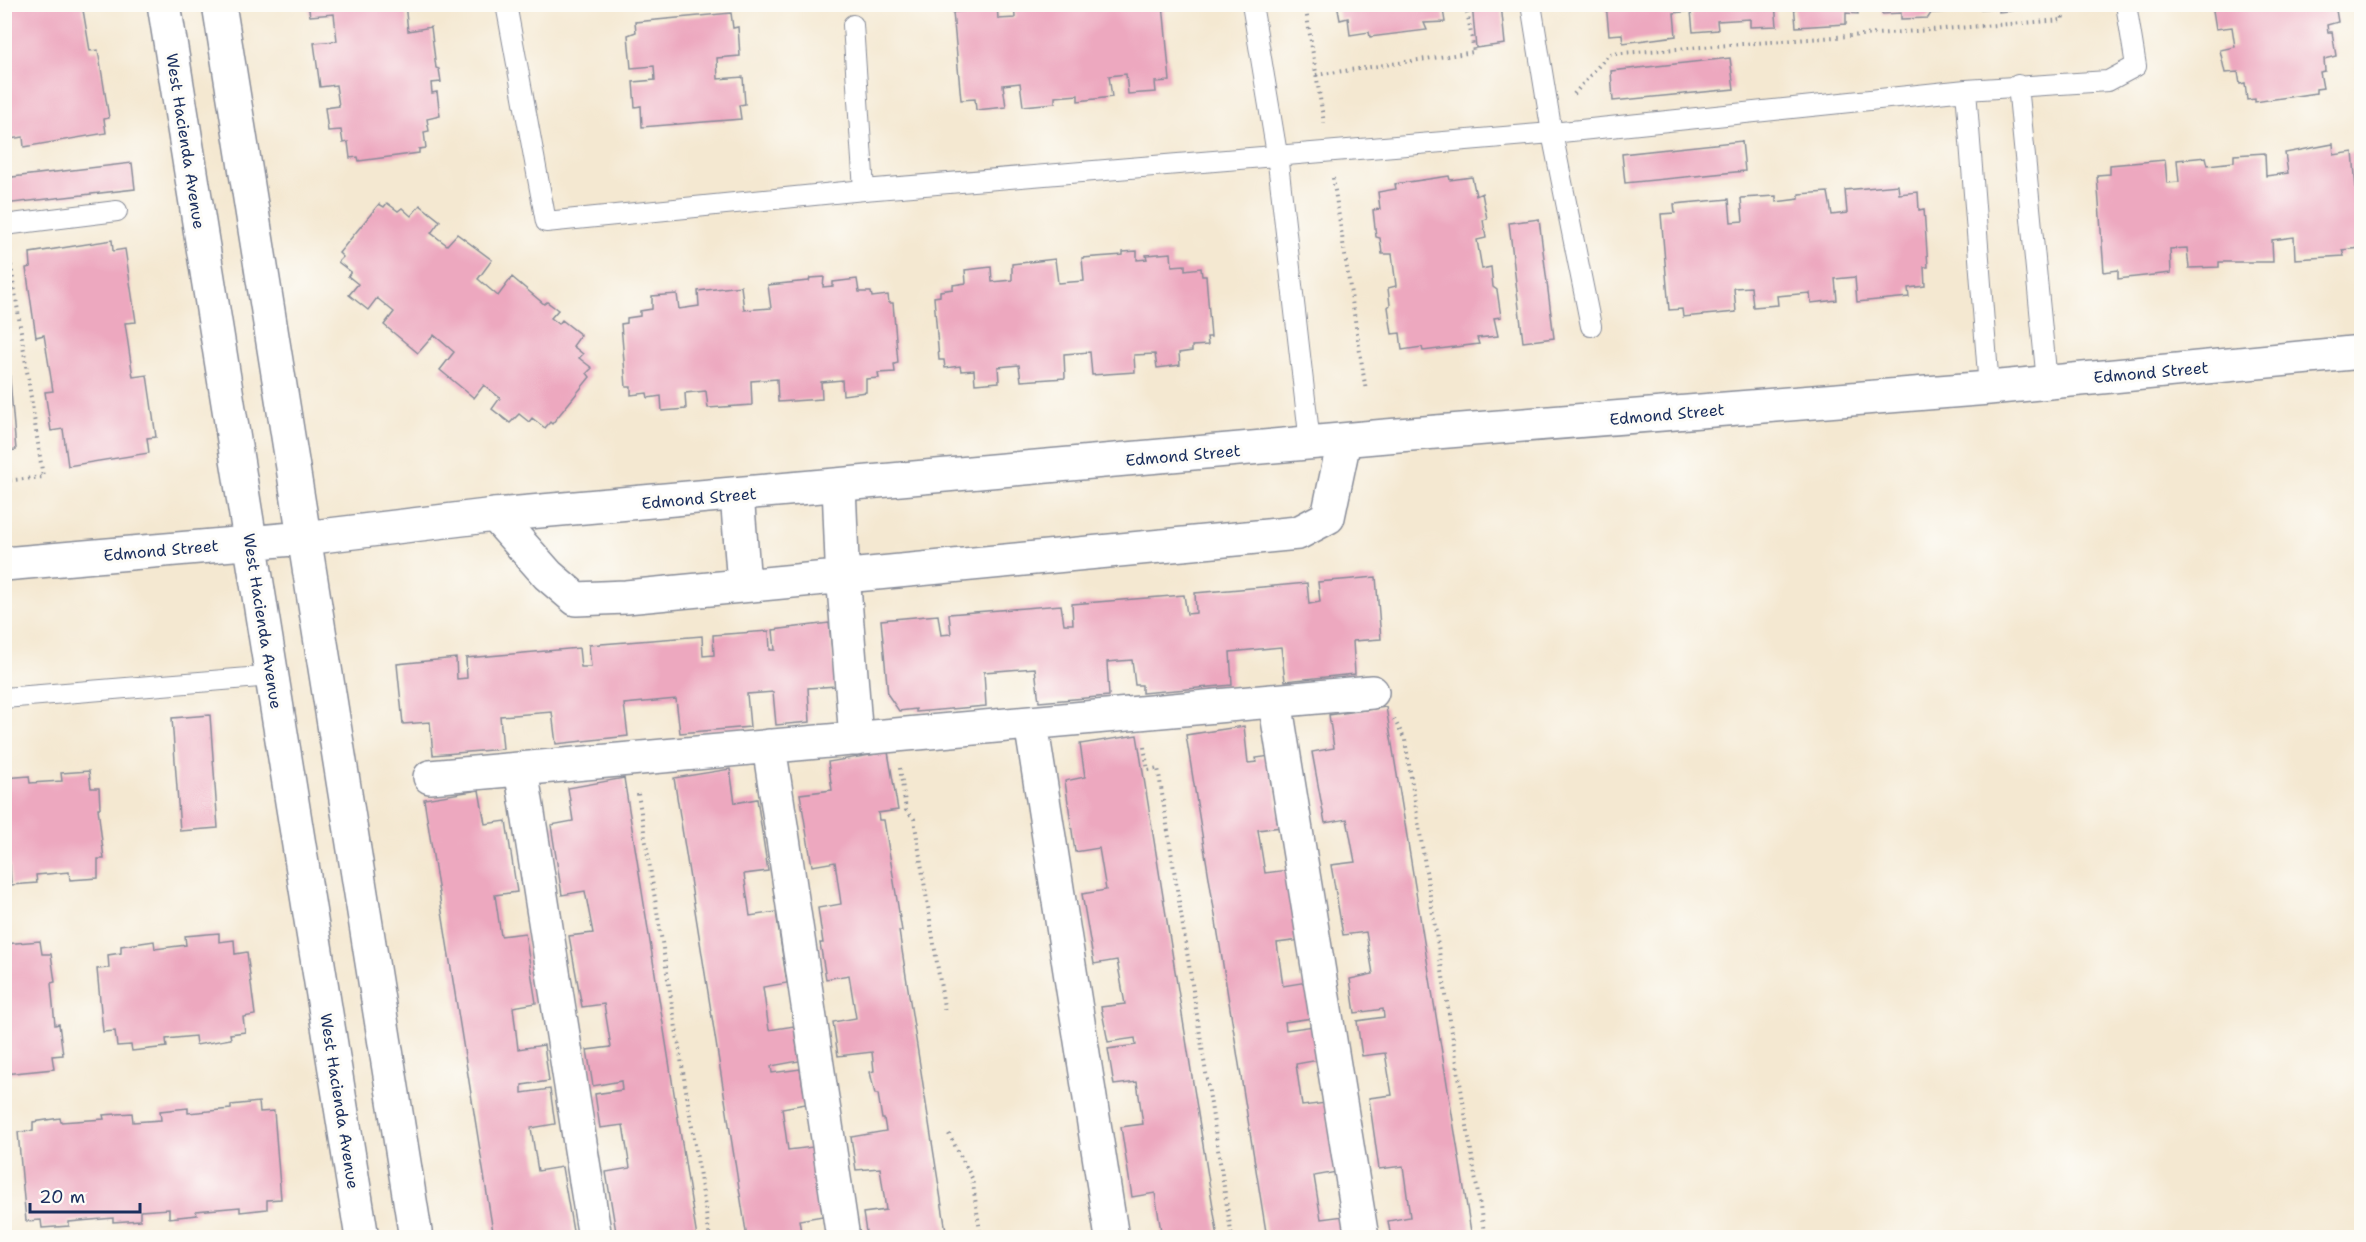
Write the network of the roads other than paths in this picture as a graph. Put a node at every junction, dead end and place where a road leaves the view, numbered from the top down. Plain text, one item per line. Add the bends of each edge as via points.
1 (164, 4) edge
2 (219, 4) edge
3 (506, 4) edge
4 (1252, 4) edge
5 (1530, 4) edge
6 (2126, 4) edge
7 (853, 25) dead end
8 (2018, 86) junction
9 (1966, 90) junction
10 (1552, 133) junction
11 (1277, 154) junction
12 (864, 190) junction
13 (117, 211) dead end
14 (5, 225) edge
15 (1591, 326) dead end
16 (2361, 352) edge
17 (2047, 382) junction
18 (1989, 388) junction
19 (1344, 441) junction
20 (1310, 443) junction
21 (839, 485) junction
22 (736, 494) junction
23 (495, 515) junction
24 (304, 538) junction
25 (250, 543) junction
26 (4, 564) edge
27 (844, 576) junction
28 (744, 585) junction
29 (272, 676) junction
30 (1372, 692) road end
31 (4, 698) edge
32 (1275, 701) junction
33 (1031, 723) junction
34 (856, 739) junction
35 (769, 746) junction
36 (521, 769) junction
37 (430, 777) dead end
38 (362, 1238) edge
39 (416, 1238) edge
40 (595, 1238) edge
41 (843, 1238) edge
42 (1112, 1238) edge
43 (1362, 1238) edge

1 - 25 street, West Hacienda Avenue
2 - 24 street
3 - 12 lane via 546,222
4 - 11 lane
5 - 10 lane
6 - 8 lane via 2136,66 2108,81
7 - 12 lane
8 - 9 lane
8 - 17 lane
9 - 10 lane
9 - 18 lane
10 - 11 lane
10 - 15 lane
11 - 12 lane
11 - 20 lane
13 - 14 lane
16 - 17 street, Edmond Street
17 - 18 street, Edmond Street
18 - 19 street, Edmond Street
19 - 20 street, Edmond Street
19 - 27 street via 1328,517 1298,533
20 - 21 street, Edmond Street
21 - 22 street, Edmond Street
21 - 27 street
22 - 23 street, Edmond Street
22 - 28 street
23 - 24 street, Edmond Street
23 - 28 street via 548,575 576,598
24 - 25 street, Edmond Street
24 - 39 street
25 - 26 street, Edmond Street
25 - 29 street, West Hacienda Avenue
27 - 28 street
27 - 34 street
29 - 31 lane
29 - 38 street, West Hacienda Avenue
30 - 32 street
32 - 33 street
32 - 43 street
33 - 34 street
33 - 42 street
34 - 35 street
35 - 36 street
35 - 41 street
36 - 37 street
36 - 40 street

